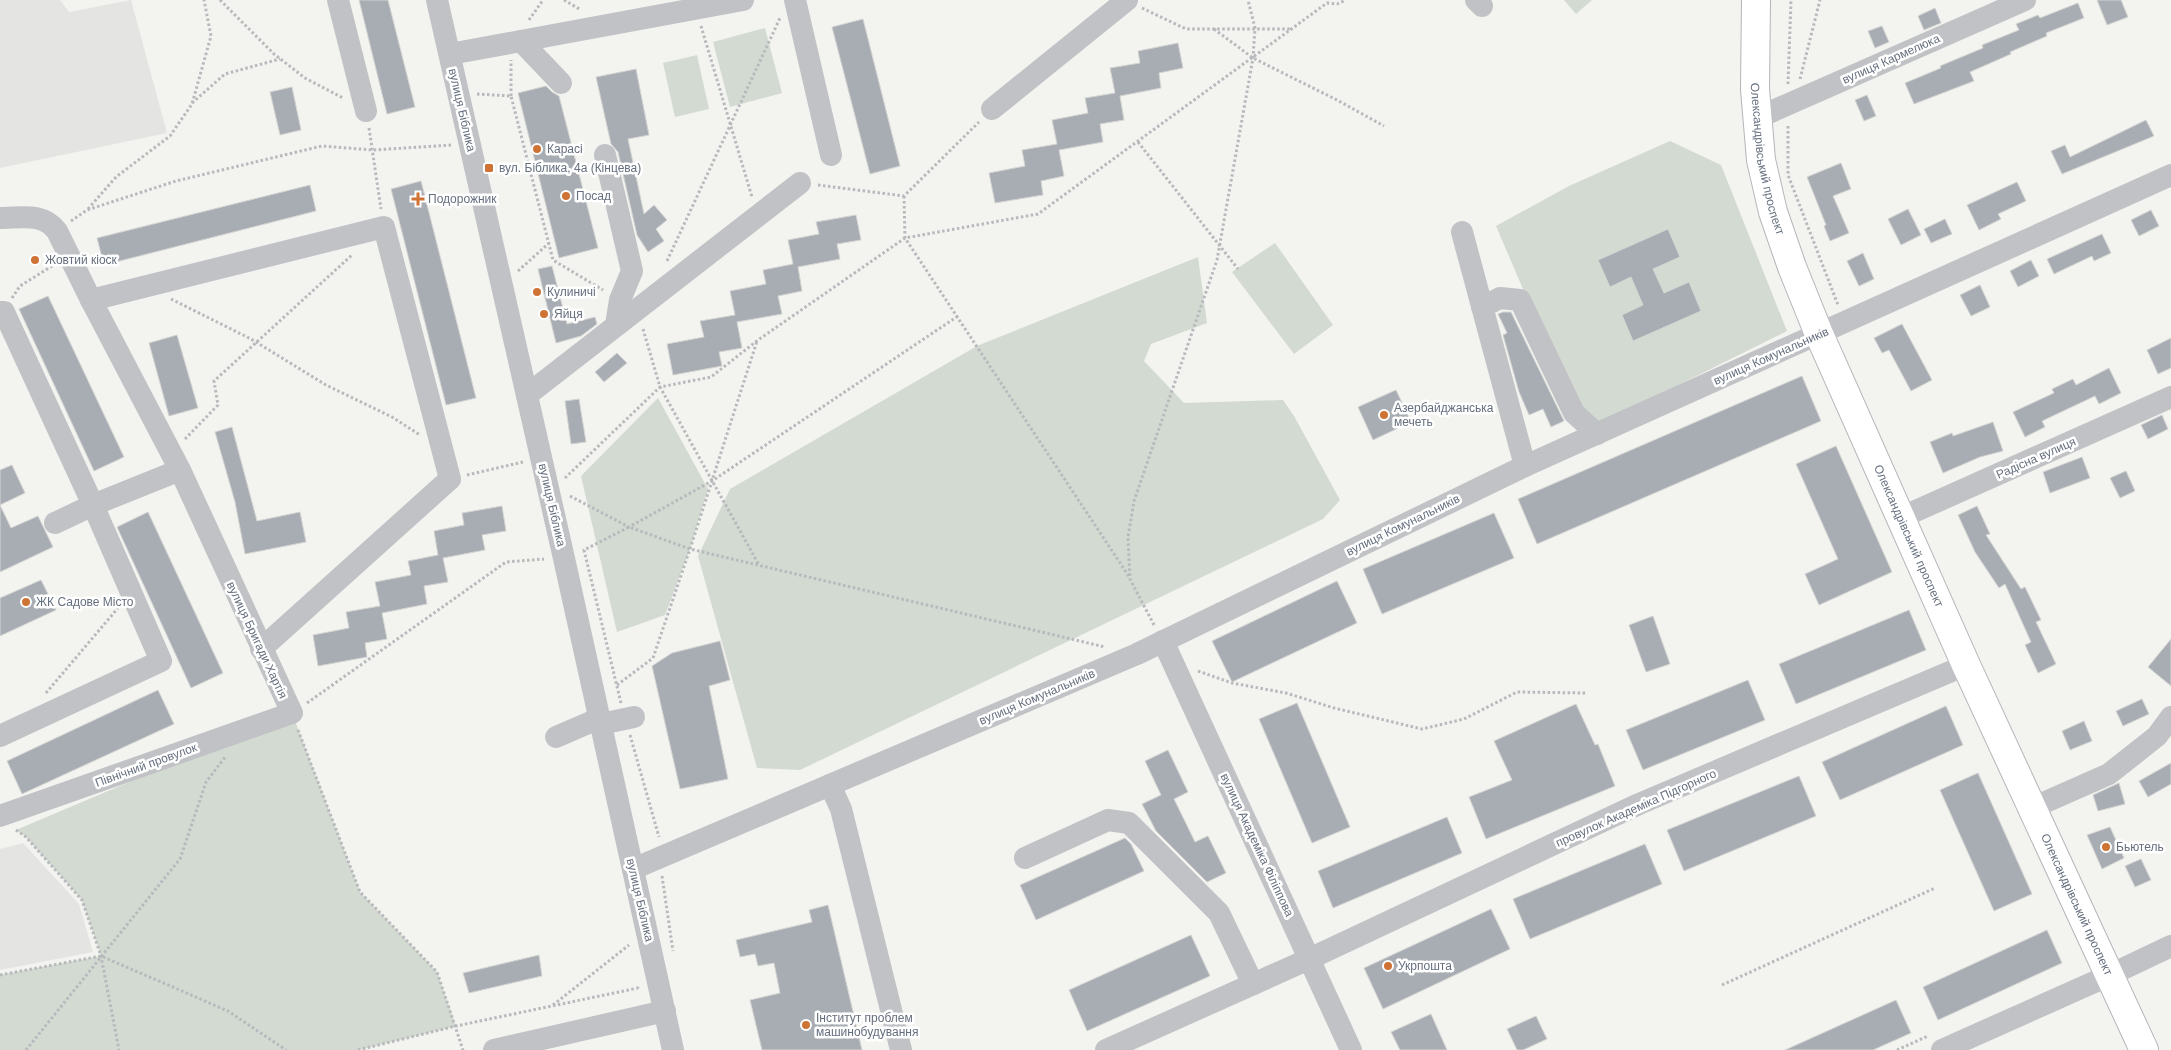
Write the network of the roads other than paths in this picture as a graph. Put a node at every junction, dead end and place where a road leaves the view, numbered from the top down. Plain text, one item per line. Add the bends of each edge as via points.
1 (338, 0) edge
2 (436, 0) edge
3 (743, 0) edge
4 (1127, 0) edge
5 (1756, 0) edge
6 (2025, 0) edge
7 (789, 4) edge
8 (516, 42) junction
9 (450, 54) junction
10 (561, 83) dead end
11 (992, 109) road end
12 (366, 111) road end
13 (1757, 118) junction
14 (605, 155) dead end
15 (831, 155) dead end
16 (2171, 174) edge
17 (800, 183) road end
18 (0, 218) edge
19 (1462, 232) dead end
20 (90, 300) junction
21 (628, 305) junction
22 (1482, 307) junction
23 (2, 312) edge
24 (1819, 334) junction
25 (527, 394) junction
26 (2171, 397) edge
27 (1598, 434) junction
28 (175, 462) junction
29 (1525, 466) junction
30 (94, 506) junction
31 (1900, 518) junction
32 (55, 523) dead end
33 (1163, 642) junction
34 (261, 649) junction
35 (1966, 665) junction
36 (292, 714) joint
37 (2171, 716) edge
38 (634, 717) dead end
39 (600, 721) junction
40 (0, 736) edge
41 (556, 737) dead end
42 (830, 785) junction
43 (2032, 808) junction
44 (5, 821) edge
45 (1025, 858) dead end
46 (633, 869) junction
47 (2171, 946) edge
48 (1309, 959) junction
49 (2110, 975) junction
50 (1253, 984) junction
51 (665, 1011) junction
52 (1986, 1041) edge
53 (501, 1049) edge
54 (1112, 1049) edge
55 (673, 1050) edge
56 (901, 1050) edge
57 (1351, 1050) edge
58 (1942, 1050) edge
59 (2144, 1050) edge

1 - 12 street
2 - 9 street, вулиця Біблика
3 - 8 street
4 - 11 street
5 - 13 main road, Олександрівський проспект
6 - 13 street, вулиця Кармелюка
7 - 15 street
8 - 9 street
8 - 10 street
9 - 25 street, вулиця Біблика
13 - 24 main road, Олександрівський проспект via 1773,212
14 - 21 street via 632,271
16 - 24 street, вулиця Комунальників
17 - 21 street via 758,216
18 - 20 street, вулиця Бригади Хартія via 38,217 54,227
19 - 22 street
20 - 28 street, вулиця Бригади Хартія
20 - 34 street via 384,227 450,480
21 - 25 street via 616,325
22 - 27 street via 1500,298 1520,300 1574,413
22 - 29 street
23 - 30 street
24 - 27 street, вулиця Комунальників
24 - 31 main road, Олександрівський проспект
25 - 39 street, вулиця Біблика
26 - 31 street, Радісна вулиця
27 - 29 street, вулиця Комунальників
28 - 30 street
28 - 34 street, вулиця Бригади Хартія
29 - 33 street, вулиця Комунальників
30 - 32 street
30 - 40 street via 161,661
31 - 35 main road, Олександрівський проспект
33 - 42 street, вулиця Комунальників
33 - 48 street, вулиця Академіка Філіппова
34 - 36 street, вулиця Бригади Хартія
35 - 43 main road, Олександрівський проспект
35 - 48 street, провулок Академіка Підгорного via 1639,804
36 - 44 street, Північний провулок
37 - 43 street via 2157,736 2109,774
38 - 39 street
39 - 41 street
39 - 46 street, вулиця Біблика
42 - 46 street, вулиця Комунальників
42 - 56 street via 841,809
43 - 49 main road, Олександрівський проспект
45 - 50 street via 1108,820 1129,823 1219,913
46 - 51 street, вулиця Біблика
47 - 49 street
48 - 50 street, провулок Академіка Підгорного
48 - 57 street, вулиця Академіка Філіппова
49 - 52 street
49 - 59 main road, Олександрівський проспект
50 - 54 street, провулок Академіка Підгорного
51 - 53 street
51 - 55 street
52 - 58 street

